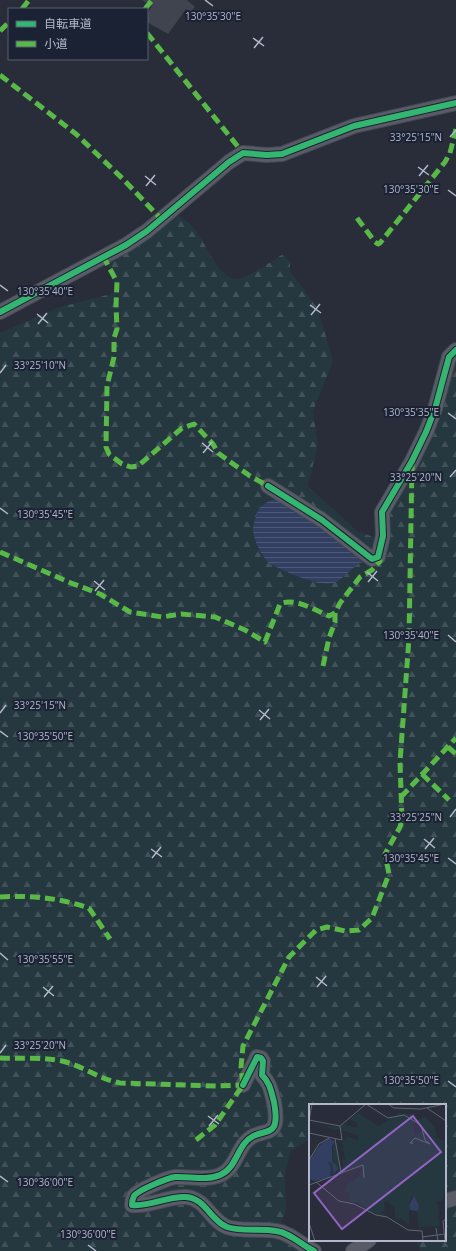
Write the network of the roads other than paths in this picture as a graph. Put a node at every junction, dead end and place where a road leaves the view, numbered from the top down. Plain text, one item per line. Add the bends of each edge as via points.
1 (456, 103) edge
2 (0, 312) edge
3 (456, 350) edge
4 (268, 486) dead end
5 (243, 1085) dead end
6 (456, 1198) edge
7 (446, 1201) edge
8 (368, 1241) edge
9 (314, 1251) edge
10 (353, 1251) edge

1 - 2 street via 354,126 282,154 243,153 147,231
3 - 4 street via 449,358 426,432 382,512 383,536 378,557 372,559 322,520
5 - 9 street via 253,1061 257,1057 262,1058 262,1075 268,1081 276,1113 276,1124 272,1129 244,1144 228,1170 220,1175 209,1178 173,1178 144,1189 134,1196 132,1205 142,1206 187,1197 197,1200 227,1227 277,1231 289,1235
6 - 7 street
8 - 10 street

